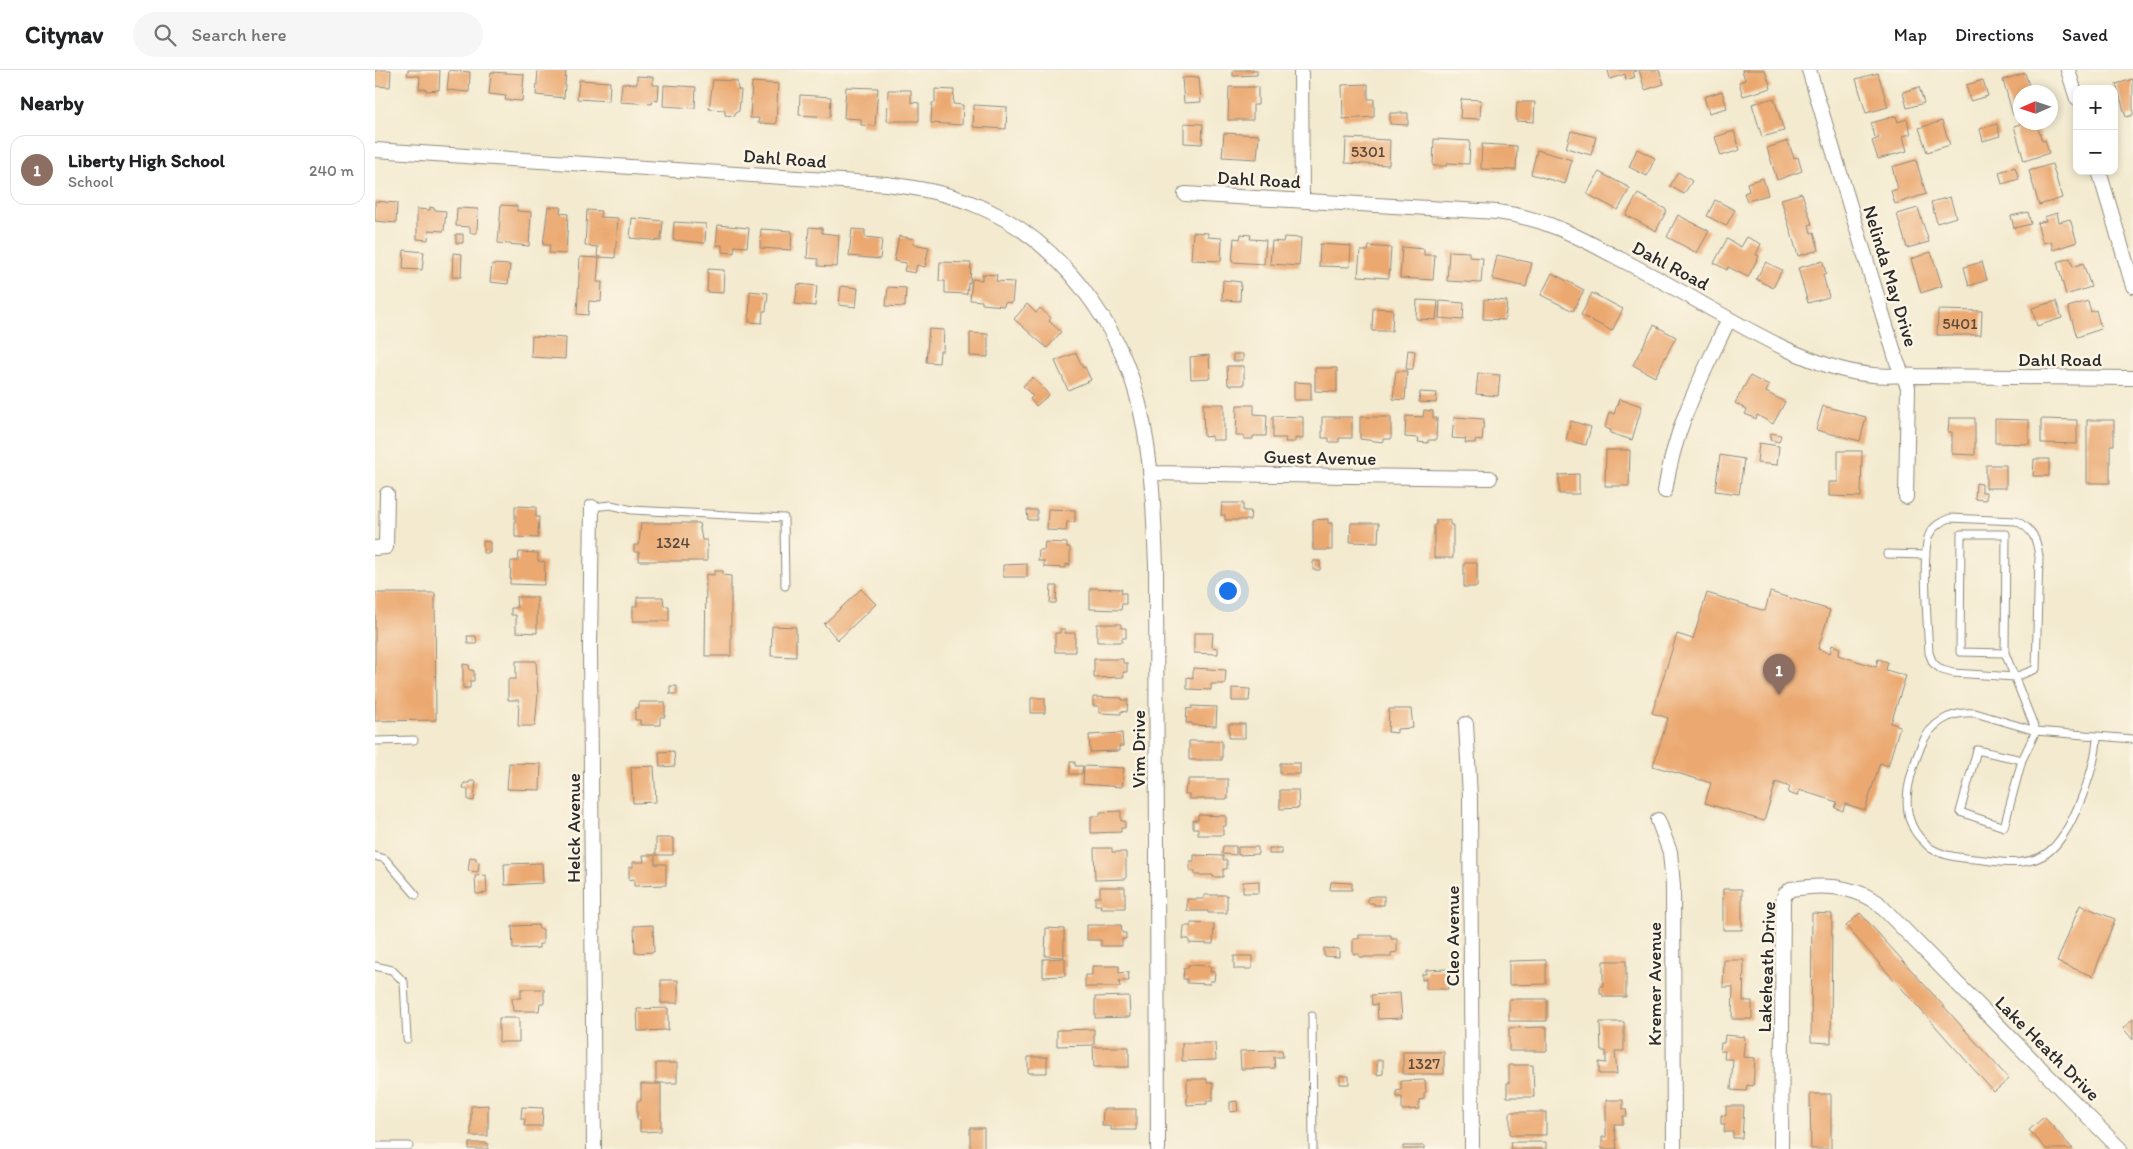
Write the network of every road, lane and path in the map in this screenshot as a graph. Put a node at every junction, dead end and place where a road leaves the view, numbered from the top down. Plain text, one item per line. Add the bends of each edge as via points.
1 (1301, 70) edge
2 (1809, 70) edge
3 (2068, 70) edge
4 (2073, 86) edge
5 (375, 150) edge
6 (2100, 175) edge
7 (1185, 194) dead end
8 (1302, 200) junction
9 (2133, 286) edge
10 (1729, 319) junction
11 (1121, 354) joint
12 (1904, 374) junction
13 (2133, 378) edge
14 (1150, 473) junction
15 (1490, 478) dead end
16 (1665, 491) dead end
17 (387, 494) dead end
18 (1906, 496) dead end
19 (592, 507) joint
20 (375, 548) edge
21 (1887, 554) dead end
22 (1926, 555) junction
23 (785, 586) dead end
24 (2005, 653) junction
25 (2015, 677) junction
26 (1466, 724) dead end
27 (2036, 731) junction
28 (2097, 737) junction
29 (2133, 739) edge
30 (414, 740) dead end
31 (375, 741) edge
32 (2022, 760) junction
33 (1658, 820) dead end
34 (375, 856) edge
35 (416, 895) dead end
36 (375, 966) edge
37 (1949, 974) joint
38 (1312, 1016) dead end
39 (407, 1038) dead end
40 (375, 1146) edge
41 (409, 1146) dead end
42 (594, 1149) edge
43 (1158, 1149) edge
44 (1313, 1149) edge
45 (1472, 1149) edge
46 (1673, 1149) edge
47 (1781, 1149) edge
48 (2120, 1149) edge

1 - 8 street
2 - 12 street, Nelinda May Drive via 1897,362
3 - 4 street
5 - 11 street, Dahl Road via 886,184 951,196 1009,221 1039,243 1085,292 1108,326
6 - 9 street
7 - 8 street, Dahl Road
8 - 10 street, Dahl Road via 1497,212 1532,218 1553,224 1587,241
10 - 12 street, Dahl Road via 1767,340 1835,368 1875,376
10 - 16 street via 1683,415
11 - 14 street, Vim Drive via 1140,407
12 - 13 street, Dahl Road
12 - 18 street, Nelinda May Drive via 1908,387
14 - 15 street, Guest Avenue
14 - 43 street, Vim Drive via 1156,566
17 - 20 street via 386,547
19 - 23 lane via 611,505 632,510 784,518
19 - 42 street, Helck Avenue
21 - 22 lane
22 - 25 lane via 1929,653 1933,663 1953,673
22 - 25 lane via 1929,535 1938,523 1949,518 2016,521 2033,532 2039,557 2036,669
24 - 24 lane via 2006,534 1961,534 1960,652
24 - 25 lane
25 - 27 lane
26 - 45 street, Cleo Avenue via 1470,798
27 - 28 lane
27 - 28 lane via 1964,712 1947,716 1933,726 1921,744 1906,804 1911,826 1931,849 1949,856 2011,864 2045,854 2071,825 2093,763
27 - 32 lane
28 - 29 lane
30 - 31 lane
32 - 32 lane via 2003,827 1960,812 1977,750
33 - 46 street, Kremer Avenue via 1670,852 1673,886
34 - 35 lane via 385,859
36 - 39 lane via 392,970 404,982
37 - 47 street, Lakeheath Drive via 1877,902 1862,893 1842,887 1798,888 1785,894
37 - 48 street, Lake Heath Drive
38 - 44 lane
40 - 41 lane

